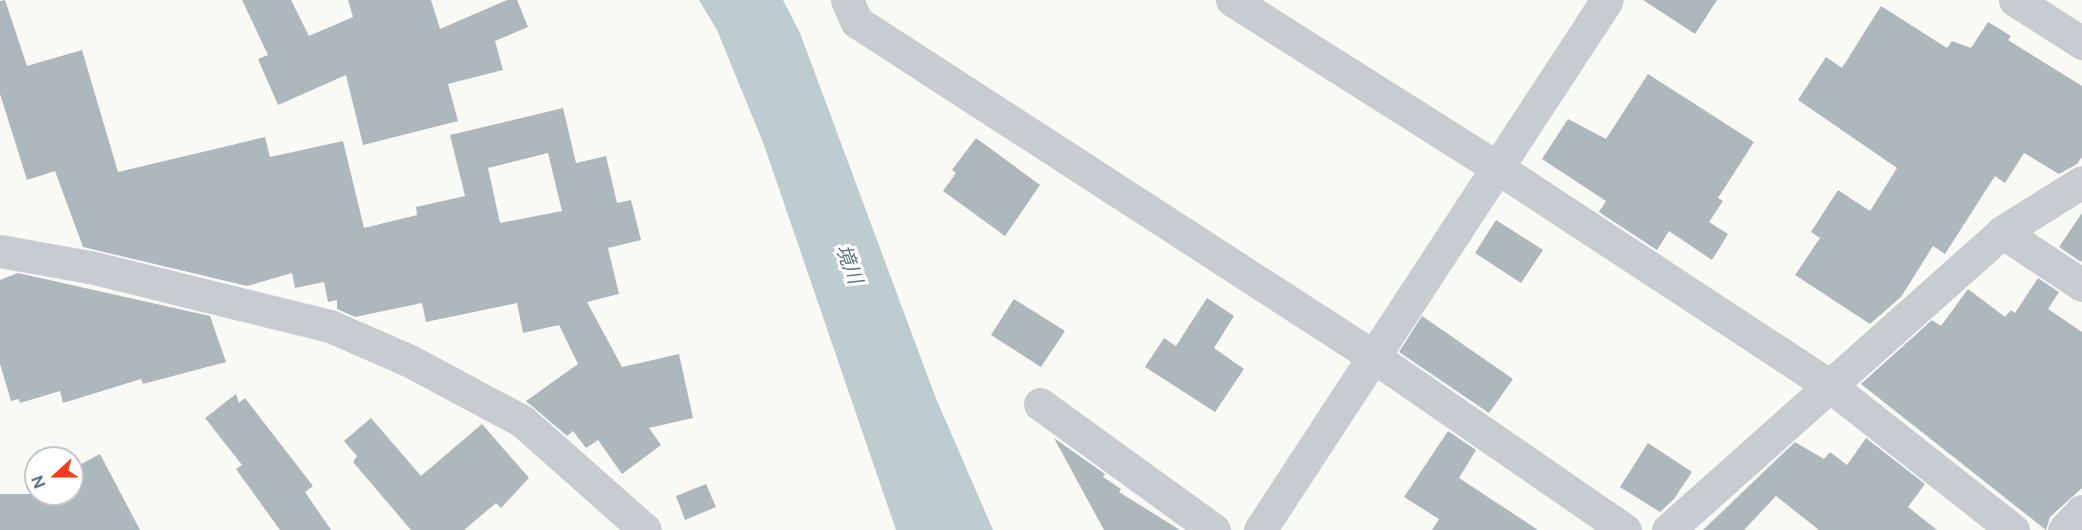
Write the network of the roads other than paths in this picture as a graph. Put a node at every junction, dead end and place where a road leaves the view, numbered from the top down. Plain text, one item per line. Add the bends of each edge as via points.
1 (847, 0) edge
2 (1232, 0) edge
3 (1607, 0) edge
4 (2016, 0) edge
5 (2082, 43) edge
6 (1496, 166) junction
7 (2082, 182) edge
8 (2002, 232) junction
9 (0, 251) edge
10 (2082, 285) edge
11 (1374, 357) junction
12 (1830, 386) junction
13 (1040, 404) dead end
14 (2082, 511) edge
15 (645, 530) edge
16 (1214, 530) edge
17 (1260, 530) edge
18 (1625, 530) edge
19 (1668, 530) edge
20 (2013, 530) edge
21 (2064, 530) edge

1 - 11 street via 857,22
2 - 6 street
3 - 6 street
4 - 5 street
6 - 11 street
6 - 12 street
7 - 8 street
8 - 10 street
8 - 12 street
9 - 15 street via 90,267 330,326 410,361 522,421
11 - 17 street
11 - 18 street
12 - 19 street
12 - 20 street
13 - 16 street
14 - 21 street

